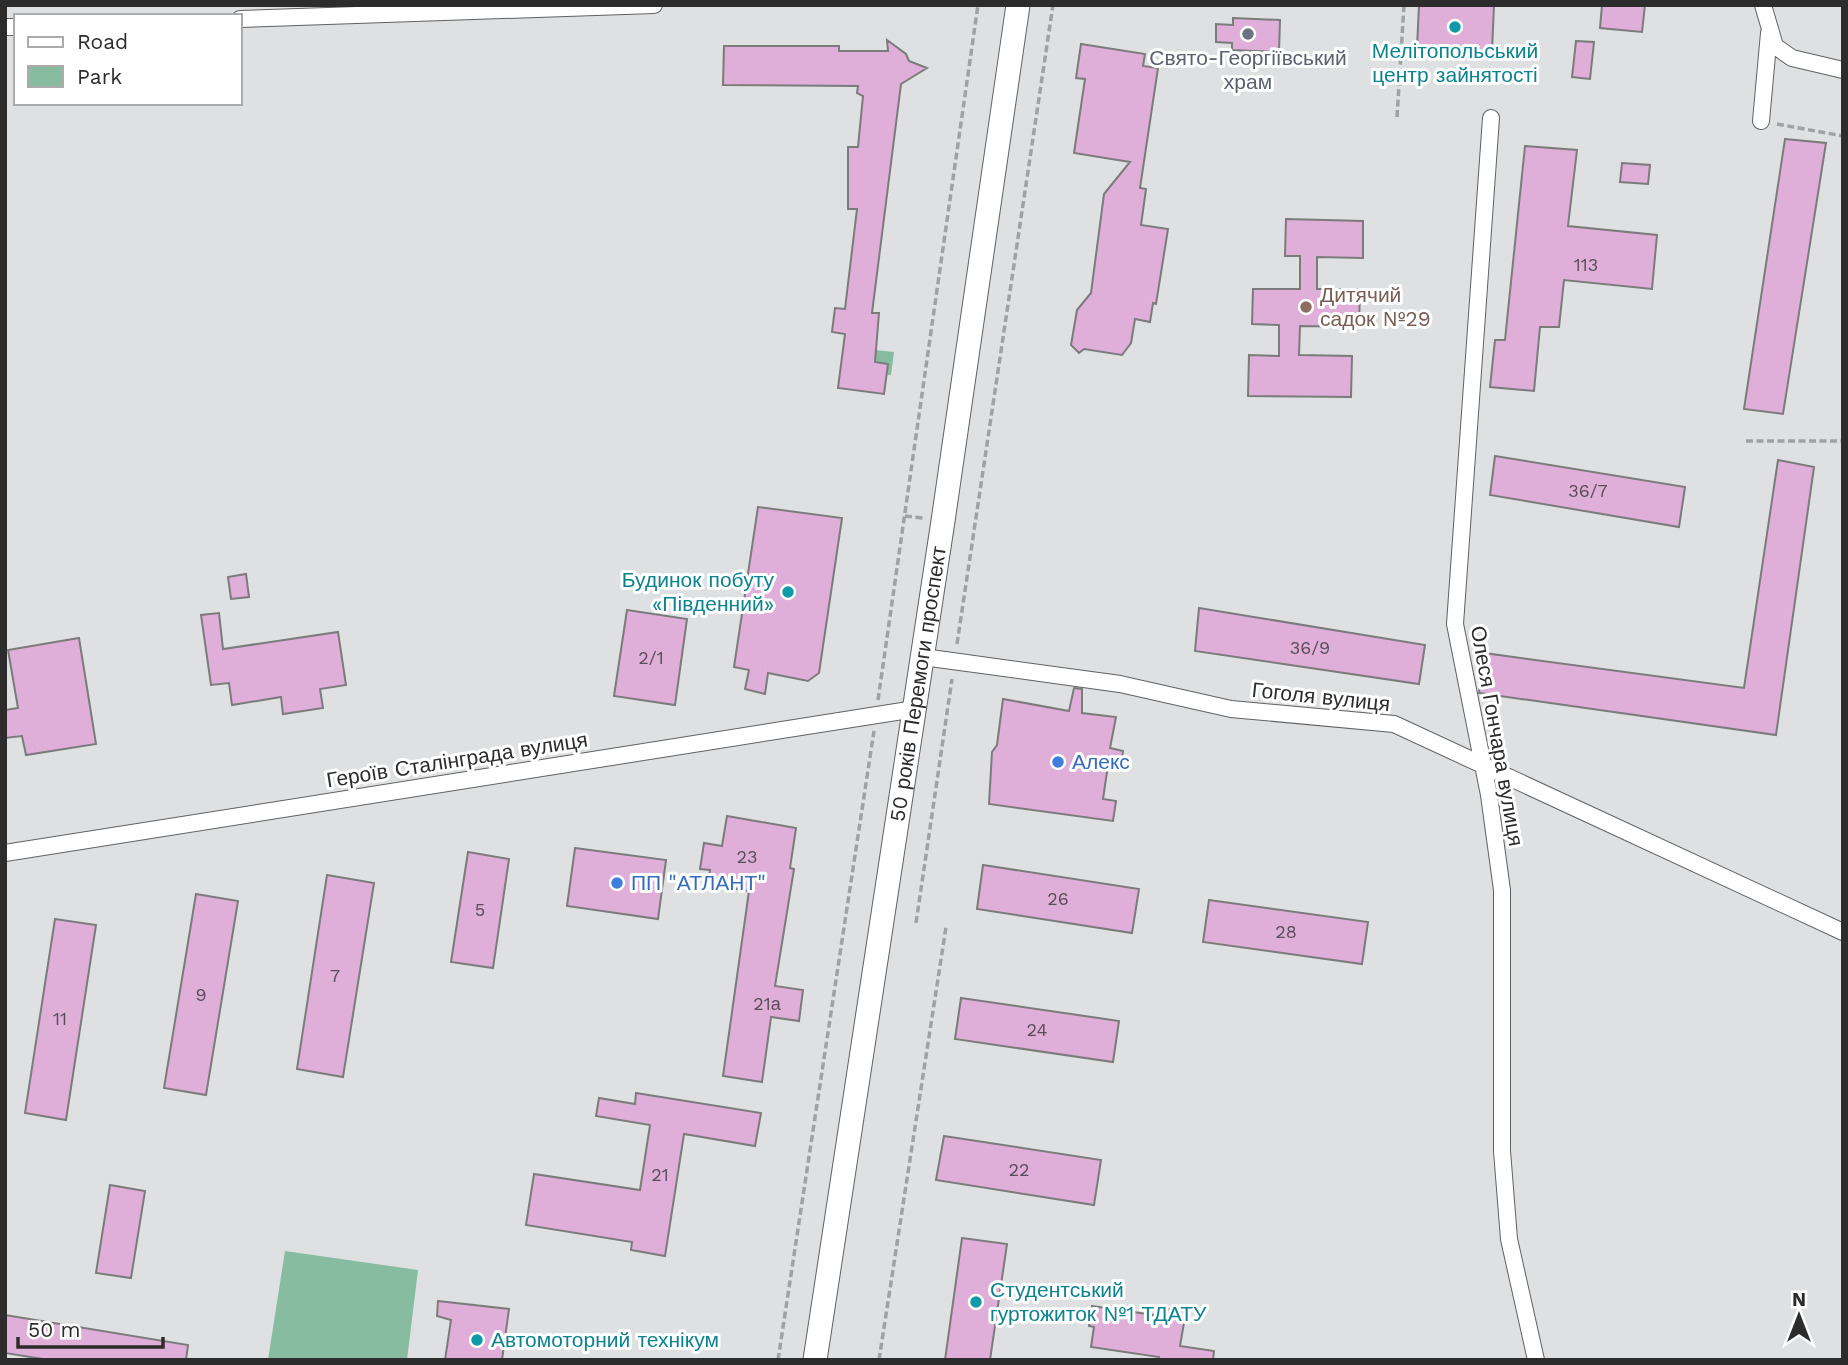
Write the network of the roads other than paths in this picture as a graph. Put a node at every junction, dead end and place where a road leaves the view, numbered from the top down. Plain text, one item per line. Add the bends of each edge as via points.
1 (654, 5) edge
2 (1018, 5) edge
3 (1763, 5) edge
4 (242, 19) edge
5 (1769, 31) junction
6 (1843, 70) edge
7 (1491, 118) dead end
8 (1761, 121) road end
9 (923, 657) junction
10 (915, 709) junction
11 (1482, 766) junction
12 (5, 853) edge
13 (1843, 932) edge
14 (815, 1360) edge
15 (1536, 1360) edge

1 - 4 street
2 - 9 main road, 50 років Перемоги проспект
3 - 5 street
5 - 6 street via 1775,46 1792,58
5 - 8 street
7 - 11 street, Олеся Гончара вулиця via 1455,607
9 - 10 main road, 50 років Перемоги проспект
9 - 11 street, Гоголя вулиця via 1120,684 1231,709 1394,723
10 - 12 street, Героїв Сталінграда вулиця
10 - 14 main road, 50 років Перемоги проспект
11 - 13 street, Гоголя вулиця
11 - 15 street, Олеся Гончара вулиця via 1502,890 1502,1151 1509,1239

